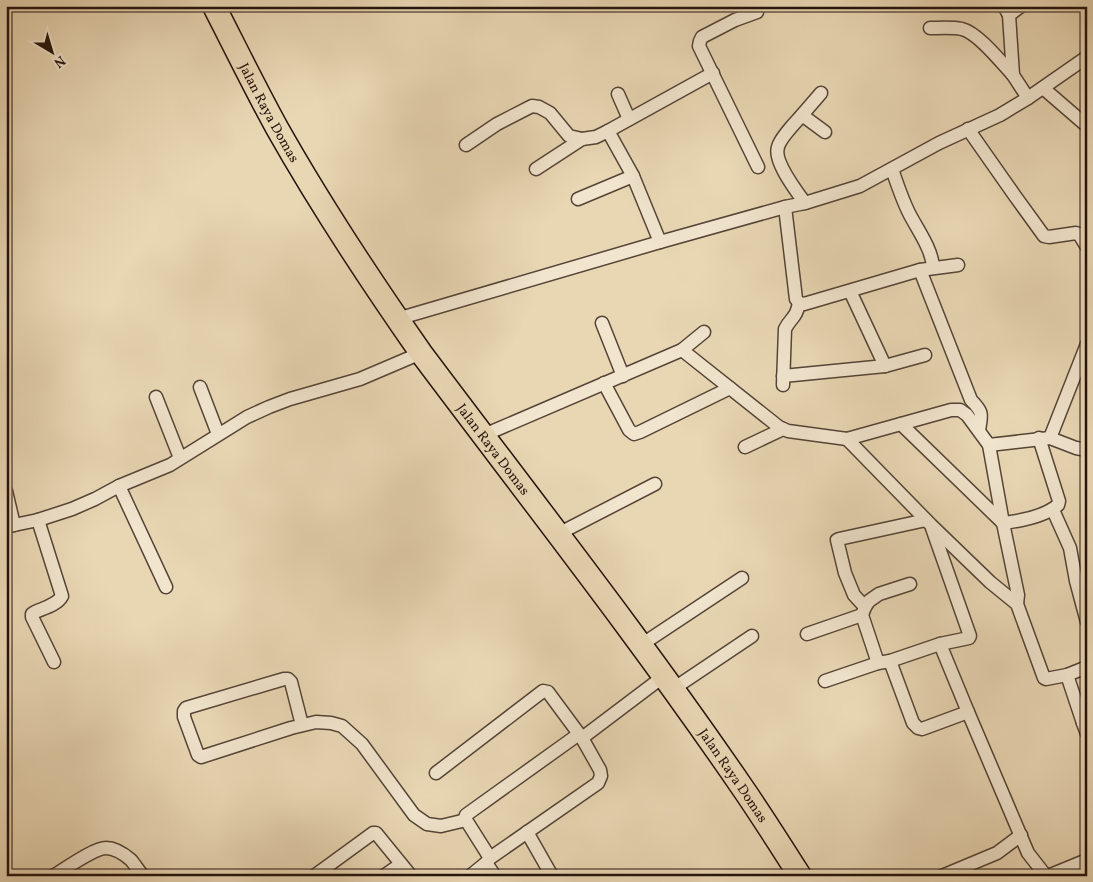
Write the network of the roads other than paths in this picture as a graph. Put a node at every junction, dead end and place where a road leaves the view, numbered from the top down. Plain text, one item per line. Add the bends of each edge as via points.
1 (214, 6) edge
2 (1021, 6) edge
3 (1006, 10) edge
4 (757, 12) dead end
5 (930, 28) dead end
6 (1087, 57) edge
7 (713, 73) junction
8 (1012, 75) junction
9 (1042, 88) junction
10 (821, 93) dead end
11 (618, 94) dead end
12 (1028, 98) junction
13 (802, 115) junction
14 (630, 119) junction
15 (1087, 126) edge
16 (968, 129) junction
17 (608, 131) junction
18 (825, 132) dead end
19 (582, 139) junction
20 (466, 146) dead end
21 (758, 167) dead end
22 (536, 169) dead end
23 (892, 169) junction
24 (633, 176) junction
25 (578, 199) dead end
26 (805, 203) junction
27 (785, 207) junction
28 (660, 242) junction
29 (1087, 247) edge
30 (958, 265) dead end
31 (927, 269) junction
32 (850, 291) junction
33 (799, 303) junction
34 (397, 319) junction
35 (602, 323) dead end
36 (704, 332) dead end
37 (1087, 344) edge
38 (682, 350) junction
39 (421, 353) junction
40 (925, 354) dead end
41 (885, 366) junction
42 (623, 376) junction
43 (604, 383) junction
44 (200, 387) dead end
45 (730, 388) junction
46 (156, 397) dead end
47 (901, 424) junction
48 (784, 429) junction
49 (979, 430) junction
50 (218, 434) junction
51 (484, 435) junction
52 (1044, 438) junction
53 (847, 439) junction
54 (990, 445) junction
55 (745, 447) dead end
56 (1087, 450) edge
57 (180, 458) junction
58 (655, 484) dead end
59 (119, 486) junction
60 (6, 491) edge
61 (1053, 510) junction
62 (38, 520) junction
63 (928, 522) junction
64 (1003, 523) junction
65 (10, 526) edge
66 (558, 534) junction
67 (742, 578) dead end
68 (910, 584) dead end
69 (166, 587) dead end
70 (1017, 604) junction
71 (864, 611) junction
72 (1087, 622) edge
73 (807, 634) dead end
74 (752, 636) dead end
75 (940, 644) junction
76 (641, 645) junction
77 (54, 662) dead end
78 (884, 662) junction
79 (1087, 667) edge
80 (1067, 676) junction
81 (825, 681) dead end
82 (668, 683) junction
83 (968, 712) junction
84 (302, 726) junction
85 (1085, 726) edge
86 (580, 736) junction
87 (436, 773) dead end
88 (466, 820) junction
89 (527, 832) junction
90 (1020, 834) junction
91 (488, 860) junction
92 (1087, 860) edge
93 (401, 864) junction
94 (53, 876) edge
95 (143, 876) edge
96 (314, 876) edge
97 (384, 876) edge
98 (411, 876) edge
99 (470, 876) edge
100 (495, 876) edge
101 (552, 876) edge
102 (800, 876) edge
103 (942, 876) edge
104 (1047, 876) edge

1 - 34 highway, Jalan Raya Domas via 298,164
2 - 3 street
3 - 8 street
4 - 7 street via 702,37 699,46
5 - 8 street via 969,32
6 - 9 street
7 - 14 street
7 - 21 street
8 - 12 street
9 - 12 street
9 - 15 street
10 - 13 street
11 - 14 street
12 - 16 street
13 - 18 street
13 - 26 street via 778,145 776,153 788,180
14 - 17 street
16 - 23 street
16 - 29 street via 1044,236 1076,233
17 - 19 street
17 - 24 street
19 - 20 street via 569,136 550,112 532,106 497,124
19 - 22 street
23 - 26 street via 860,186
23 - 31 street via 932,262
24 - 25 street
24 - 28 street
26 - 27 street
27 - 28 street
27 - 33 street
28 - 34 street
30 - 31 street
31 - 32 street
31 - 49 street via 972,400 980,408
32 - 33 street
32 - 41 street
33 - 41 street via 797,313 785,329 783,380
34 - 39 highway, Jalan Raya Domas
35 - 42 street
36 - 38 street
37 - 52 street
38 - 42 street
38 - 45 street
39 - 50 street via 360,379 269,407
39 - 51 highway, Jalan Raya Domas
40 - 41 street
42 - 43 street
43 - 45 street via 634,434
43 - 51 street
44 - 50 street
45 - 48 street
46 - 57 street
47 - 49 street via 960,410
47 - 53 street
47 - 64 street
48 - 53 street
48 - 55 street
49 - 54 street
50 - 57 street
51 - 66 highway, Jalan Raya Domas
52 - 54 street
52 - 56 street
52 - 61 street via 1059,501
53 - 63 street
54 - 64 street
57 - 59 street
58 - 66 street
59 - 62 street via 72,509
59 - 69 street
60 - 65 street
61 - 64 street
61 - 72 street via 1070,548
62 - 65 street
62 - 77 street via 62,596 32,617
63 - 70 street
63 - 71 street via 837,540 845,573
63 - 75 street via 970,633 969,638
64 - 70 street via 1018,595
66 - 76 highway, Jalan Raya Domas
67 - 76 street
68 - 71 street via 878,594
70 - 80 street via 1044,678
71 - 73 street
71 - 78 street
74 - 82 street
75 - 78 street
75 - 83 street
76 - 82 highway, Jalan Raya Domas
78 - 81 street
78 - 83 street via 918,728
79 - 80 street
80 - 85 street
82 - 86 street
82 - 102 highway, Jalan Raya Domas
83 - 90 street
84 - 84 street via 201,757 184,713 186,708 284,679 291,682
84 - 88 street via 316,722 342,726 362,744 414,815 427,824 440,826
86 - 87 street via 548,692 542,692
86 - 88 street via 466,815
86 - 89 street via 600,770 598,782
88 - 91 street
89 - 91 street
89 - 101 street
90 - 103 street via 997,853
90 - 104 street via 1028,853
91 - 99 street
91 - 100 street
92 - 104 street
93 - 96 street via 373,833
93 - 97 street
93 - 98 street
94 - 95 street via 96,850 105,848 132,861

